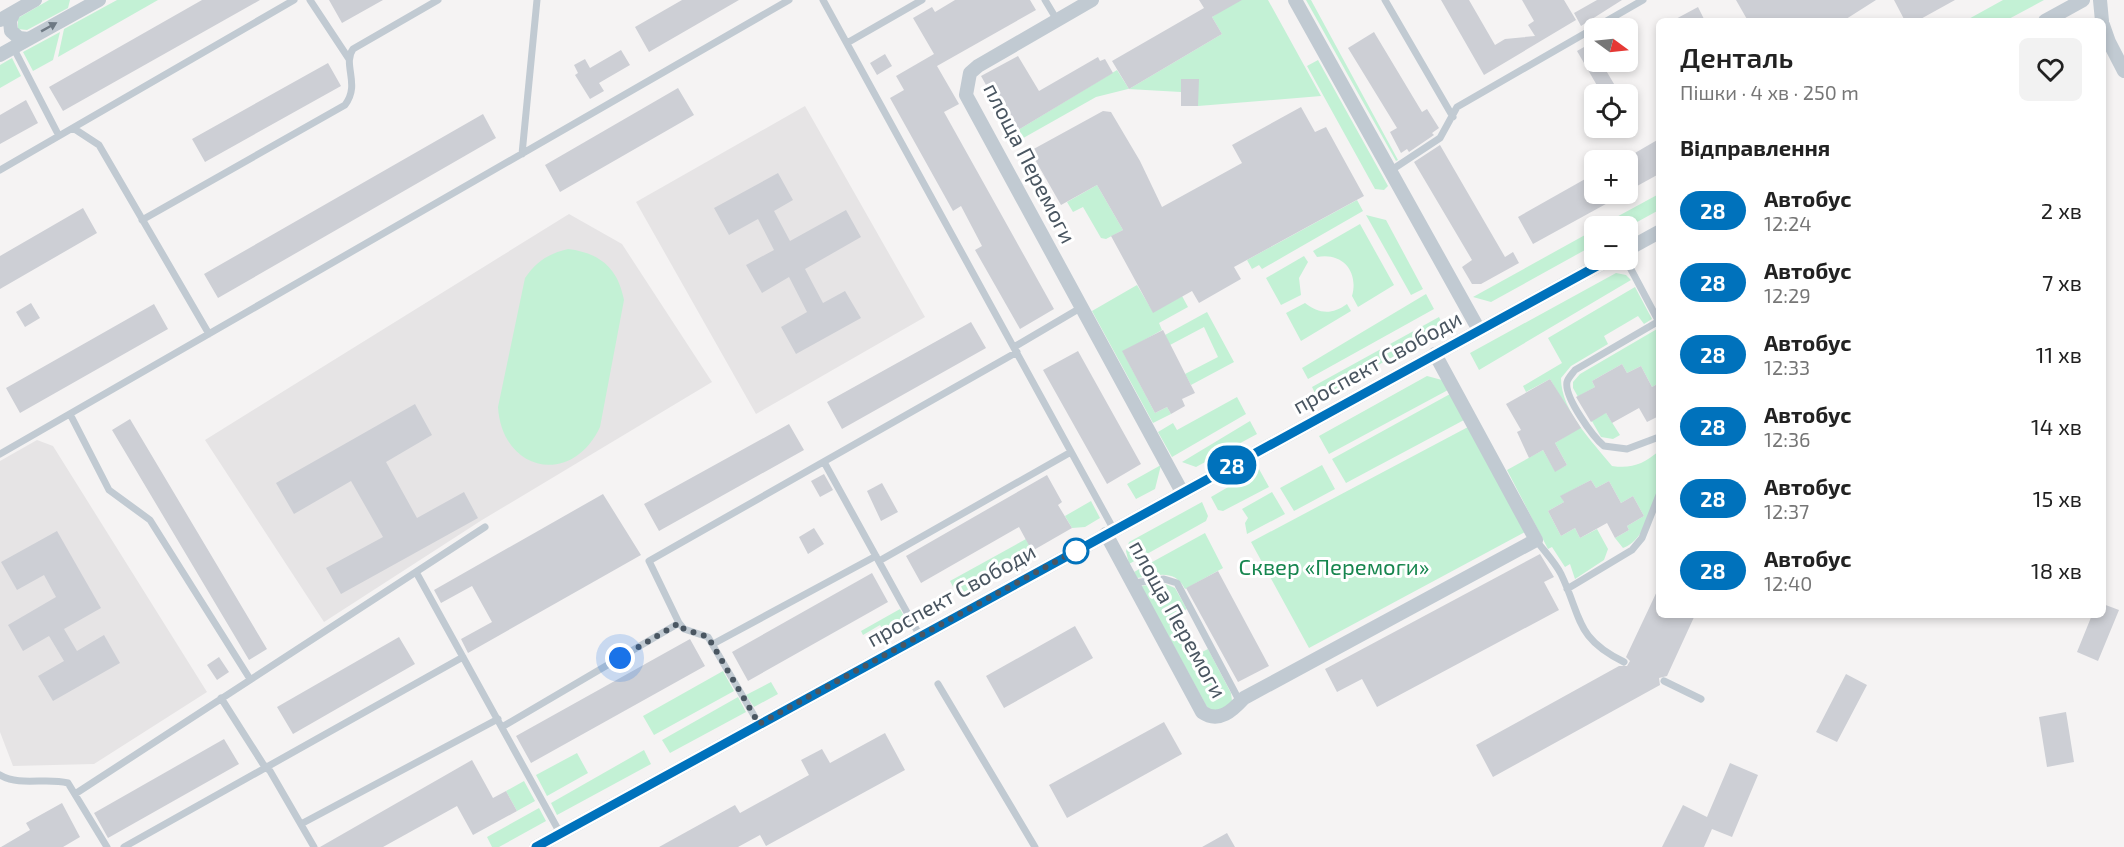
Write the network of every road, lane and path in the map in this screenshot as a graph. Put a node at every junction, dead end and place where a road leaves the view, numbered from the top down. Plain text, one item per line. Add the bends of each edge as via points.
1 (35, 0) edge
2 (99, 0) edge
3 (294, 0) edge
4 (310, 0) edge
5 (438, 0) edge
6 (537, 0) edge
7 (789, 0) edge
8 (824, 0) edge
9 (922, 0) edge
10 (1045, 0) edge
11 (1092, 0) edge
12 (1295, 0) edge
13 (1385, 0) edge
14 (1643, 0) edge
15 (2083, 0) edge
16 (2100, 0) edge
17 (2066, 5) edge
18 (14, 12) junction
19 (2049, 18) edge
20 (2102, 18) edge
21 (0, 20) edge
22 (1057, 20) junction
23 (0, 28) edge
24 (2106, 32) edge
25 (28, 39) junction
26 (847, 43) junction
27 (5, 52) edge
28 (349, 59) junction
29 (2124, 71) edge
30 (1453, 117) junction
31 (73, 128) junction
32 (59, 136) junction
33 (522, 154) junction
34 (0, 170) edge
35 (1390, 171) junction
36 (142, 220) junction
37 (1656, 233) edge
38 (1638, 243) edge
39 (1590, 270) edge
40 (1631, 270) edge
41 (1082, 307) junction
42 (1656, 315) edge
43 (1656, 323) edge
44 (1479, 330) junction
45 (209, 334) junction
46 (1015, 350) junction
47 (1435, 354) junction
48 (70, 414) junction
49 (1656, 438) edge
50 (1071, 452) junction
51 (0, 454) edge
52 (824, 462) junction
53 (1182, 492) junction
54 (1656, 503) edge
55 (485, 527) dead end
56 (1110, 532) junction
57 (1536, 540) junction
58 (877, 558) junction
59 (416, 572) junction
60 (1133, 583) junction
61 (1567, 589) junction
62 (679, 623) junction
63 (920, 636) junction
64 (712, 644) junction
65 (463, 657) junction
66 (1624, 662) dead end
67 (250, 680) junction
68 (1664, 681) dead end
69 (938, 684) dead end
70 (221, 698) junction
71 (1701, 699) dead end
72 (1240, 702) junction
73 (498, 719) junction
74 (759, 724) junction
75 (502, 727) junction
76 (267, 767) junction
77 (0, 775) edge
78 (75, 794) junction
79 (301, 824) junction
80 (561, 834) junction
81 (107, 847) edge
82 (124, 847) edge
83 (314, 847) edge
84 (536, 847) edge
85 (1035, 847) edge

1 - 18 street
25 -> 2 street
3 - 31 lane
4 - 28 lane
5 - 28 lane via 353,49
6 - 33 lane
7 - 33 lane
8 - 26 lane
9 - 26 lane
10 - 22 lane
11 - 22 street, площа Перемоги
12 - 35 street
13 - 30 lane
14 - 30 lane via 1457,106
15 - 17 street
16 - 20 street
17 - 19 street
18 - 21 street
18 - 25 street via 10,31
22 - 41 street, площа Перемоги via 978,66 970,73 966,95
23 - 27 street via 8,40
24 - 29 street
25 - 27 street
26 - 46 lane
27 - 32 lane
28 - 36 lane via 353,83 345,105
30 - 35 lane via 1440,138
31 - 32 lane
31 - 36 lane via 99,145
32 - 34 lane
33 - 45 lane
35 - 44 street
36 - 45 lane
37 - 38 street
39 - 44 street, проспект Свободи
40 - 42 lane
41 - 46 lane
41 - 53 street, площа Перемоги
43 - 49 lane via 1575,370 1567,390 1586,426 1604,446 1627,449
44 - 47 street, проспект Свободи
45 - 48 lane
46 - 50 lane
46 - 52 lane
47 - 53 street, проспект Свободи
47 - 57 street
48 - 51 lane
48 - 67 lane via 109,490 150,520
50 - 56 lane
50 - 58 lane
52 - 58 lane
52 - 62 lane via 649,561
53 - 56 street, проспект Свободи
54 - 61 lane via 1642,538 1632,550
55 - 59 lane
56 - 60 street, площа Перемоги
56 - 63 street, проспект Свободи
57 - 61 lane via 1560,572
57 - 72 street, площа Перемоги
58 - 63 lane
58 - 64 lane
59 - 65 lane
59 - 67 lane
60 - 72 lane via 1164,579 1177,583
60 - 72 street, площа Перемоги via 1202,712 1220,717
61 - 66 lane via 1584,630 1600,650
62 - 64 lane via 684,629 708,637
62 - 75 lane
63 - 74 street, проспект Свободи
64 - 74 lane
65 - 73 lane
65 - 76 lane
67 - 70 lane
68 - 71 lane
69 - 85 lane
70 - 76 lane
70 - 78 lane
73 - 75 lane
73 - 79 lane
74 - 80 street, проспект Свободи
75 - 80 lane
76 - 79 lane
76 - 82 lane
77 - 78 lane via 12,781 68,783
78 - 81 lane
79 - 83 lane
80 - 84 street, проспект Свободи

